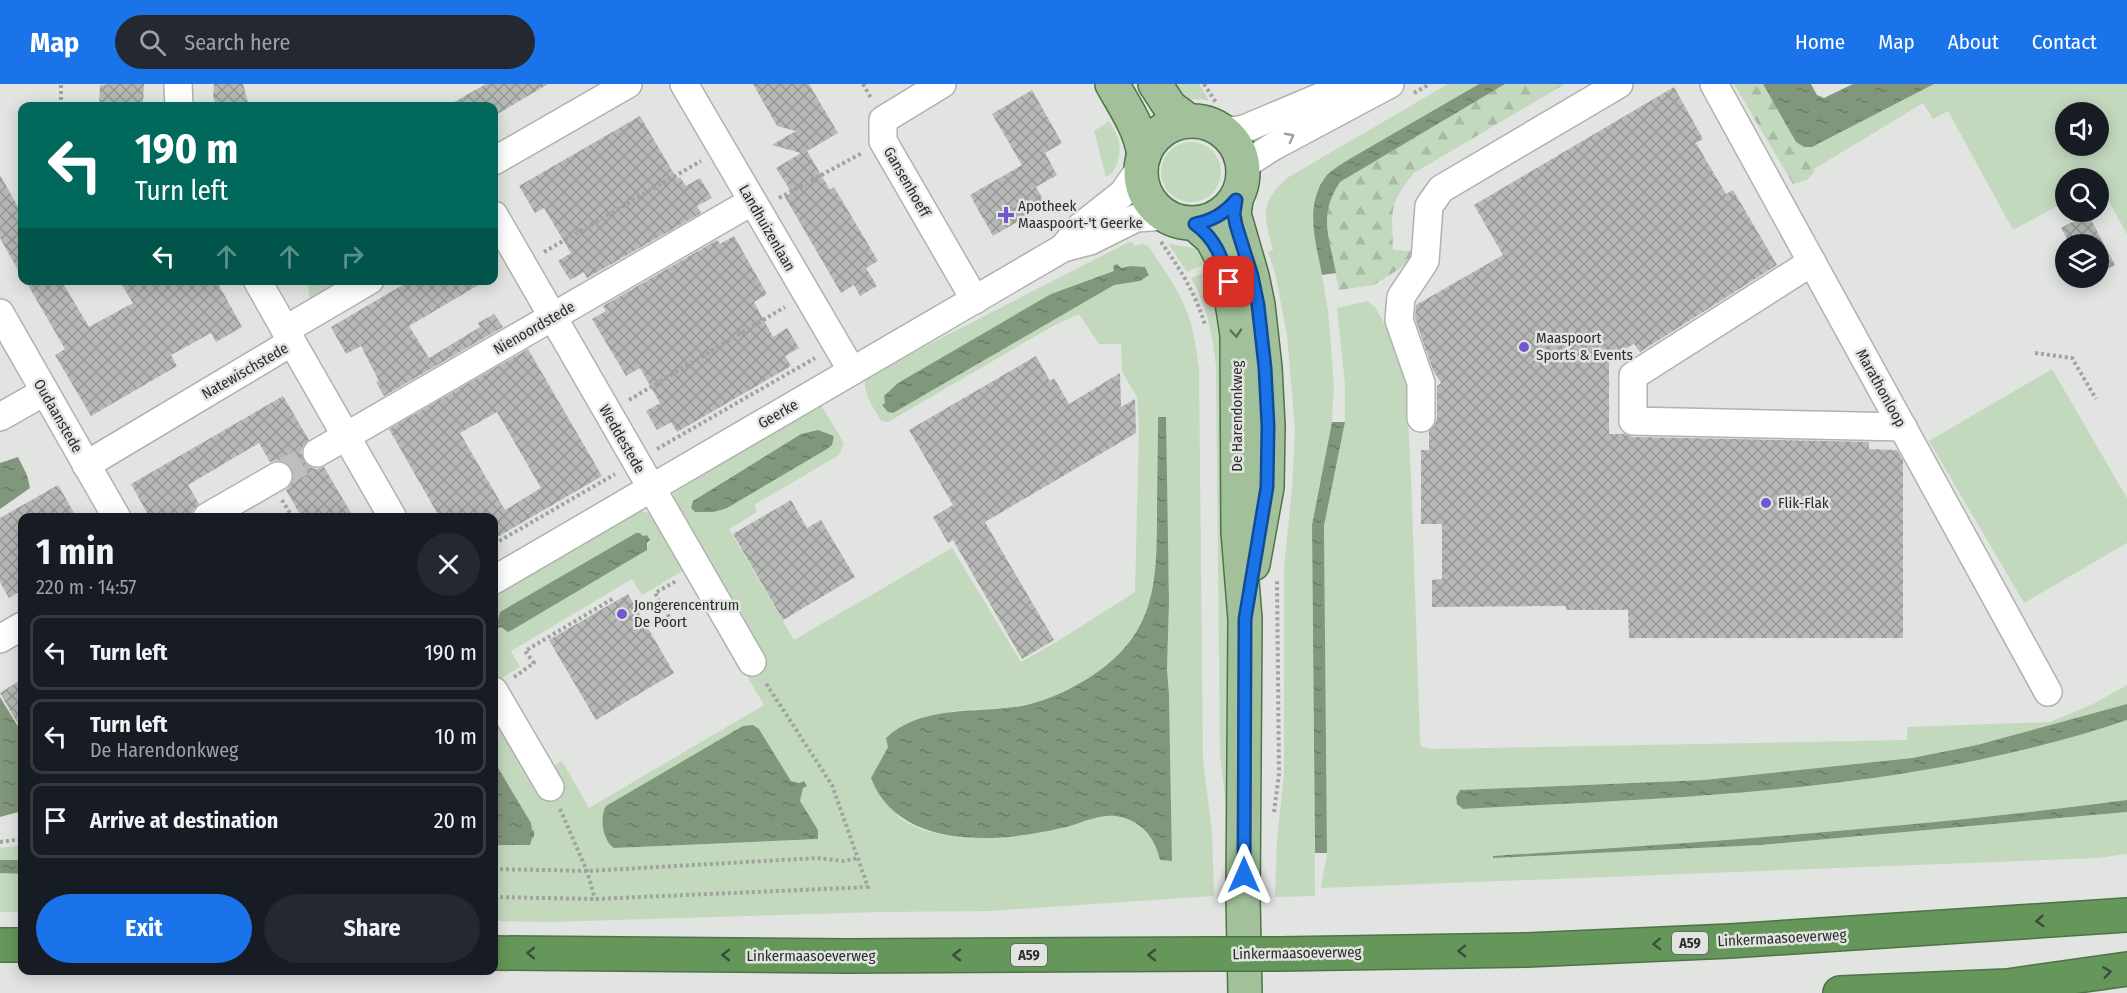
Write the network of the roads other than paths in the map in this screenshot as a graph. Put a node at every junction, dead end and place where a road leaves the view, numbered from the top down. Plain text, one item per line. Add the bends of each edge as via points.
1 (178, 84) edge
2 (628, 84) edge
3 (684, 84) edge
4 (942, 84) edge
5 (1112, 84) edge
6 (1155, 84) edge
7 (1351, 84) edge
8 (1390, 84) edge
9 (1619, 84) edge
10 (1714, 84) edge
11 (179, 102) edge
12 (1210, 120) junction
13 (498, 159) edge
14 (1142, 161) junction
15 (1240, 186) junction
16 (752, 202) junction
17 (498, 221) edge
18 (1173, 226) junction
19 (1063, 248) junction
20 (1812, 262) junction
21 (260, 285) edge
22 (363, 285) edge
23 (975, 300) junction
24 (0, 313) edge
25 (553, 316) junction
26 (289, 336) junction
27 (852, 371) junction
28 (44, 392) junction
29 (0, 417) edge
30 (1421, 418) dead end
31 (1903, 427) junction
32 (346, 437) junction
33 (316, 453) tunnel mouth
34 (86, 465) junction
35 (278, 476) tunnel mouth
36 (650, 488) junction
37 (114, 513) edge
38 (215, 513) edge
39 (390, 513) edge
40 (498, 578) edge
41 (1245, 619) junction
42 (18, 628) edge
43 (0, 639) edge
44 (752, 662) road end
45 (2048, 692) dead end
46 (498, 698) edge
47 (550, 787) road end
48 (2118, 914) edge
49 (0, 945) edge
50 (18, 945) edge
51 (498, 953) edge
52 (2127, 969) edge
53 (2007, 986) junction
54 (1245, 993) edge
55 (1839, 993) edge
56 (2076, 993) edge

1 - 11 street
2 - 13 street
3 - 16 street, Landhuizenlaan
4 - 23 street, Gansenhoeff via 883,120 883,141
5 - 14 main road via 1142,141
6 - 12 main road via 1170,107
7 - 12 street via 1244,129 1234,131
15 -> 8 street via 1249,162
9 - 30 street via 1441,189 1429,206 1425,261 1401,297 1399,320 1421,383
10 - 20 street, Marathonloop
12 - 14 main road via 1177,123 1163,130 1150,142
12 - 15 main road via 1237,147
14 - 18 main road via 1144,192
14 - 19 street, Geerke via 1123,193 1080,227
15 - 18 main road via 1226,211 1217,218
15 - 41 main road, De Harendonkweg via 1234,214 1258,305 1268,426 1267,487
16 - 25 street, Nienoordstede
16 - 27 street, Landhuizenlaan
17 - 25 street, Weddestede
18 - 19 street, Geerke via 1136,218 1090,241
18 -> 41 main road, De Harendonkweg via 1212,239 1229,282 1237,335 1238,532
19 - 23 street, Geerke
20 - 31 street, Marathonloop
20 - 31 street via 1633,376 1633,421
21 - 26 street
22 - 26 street
23 - 27 street, Geerke
24 - 28 street, Oudaanstede
25 - 32 street, Nienoordstede
25 - 36 street, Weddestede
26 - 32 street, Natewischstede
26 - 34 street, Natewischstede
27 - 36 street, Geerke
28 - 29 street
28 - 34 street, Oudaanstede
31 - 45 street, Marathonloop
32 - 33 street, Nienoordstede
32 - 39 street, Natewischstede
34 - 37 street, Oudaanstede
35 - 38 street
36 - 40 street, Geerke
36 - 44 street, Weddestede
41 - 54 main road, De Harendonkweg
42 - 43 street
46 - 47 street
48 -> 51 highway, Linkermaasoeverweg / A59, bridge via 1730,941 1527,950 836,956
49 - 50 highway
53 -> 52 highway
53 - 55 highway
53 - 56 highway

